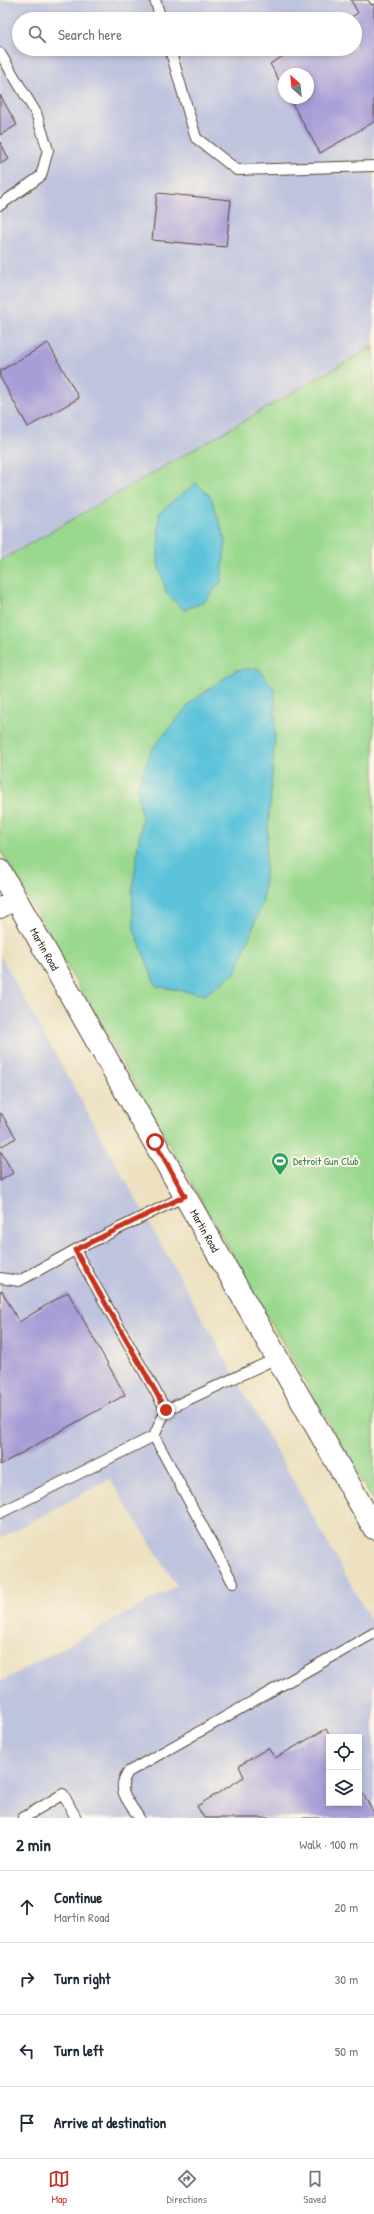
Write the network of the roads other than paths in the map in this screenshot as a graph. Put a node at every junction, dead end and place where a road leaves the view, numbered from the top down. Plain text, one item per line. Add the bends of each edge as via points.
1 (155, 0) edge
2 (158, 12) edge
3 (0, 53) edge
4 (172, 56) edge
5 (374, 166) edge
6 (0, 205) edge
7 (0, 871) edge
8 (8, 903) edge
9 (185, 1196) junction
10 (75, 1250) junction
11 (0, 1278) edge
12 (277, 1358) junction
13 (166, 1410) junction
14 (154, 1436) junction
15 (0, 1513) edge
16 (374, 1528) edge
17 (232, 1583) dead end
18 (374, 1633) edge
19 (23, 1818) edge
20 (76, 1818) edge
21 (139, 1818) edge

1 - 2 lane
3 - 6 lane via 36,113 48,150 41,176
4 - 5 lane via 196,138 237,170
7 - 8 main road, Martin Road
8 - 9 main road, Martin Road
9 - 10 lane
9 - 12 main road, Martin Road
10 - 11 lane via 19,1281
10 - 13 lane
12 - 13 lane
12 - 16 main road, Martin Road
13 - 14 lane
14 - 15 lane
14 - 17 lane
18 - 21 lane via 128,1772 122,1781 122,1790
19 - 20 lane via 63,1794

